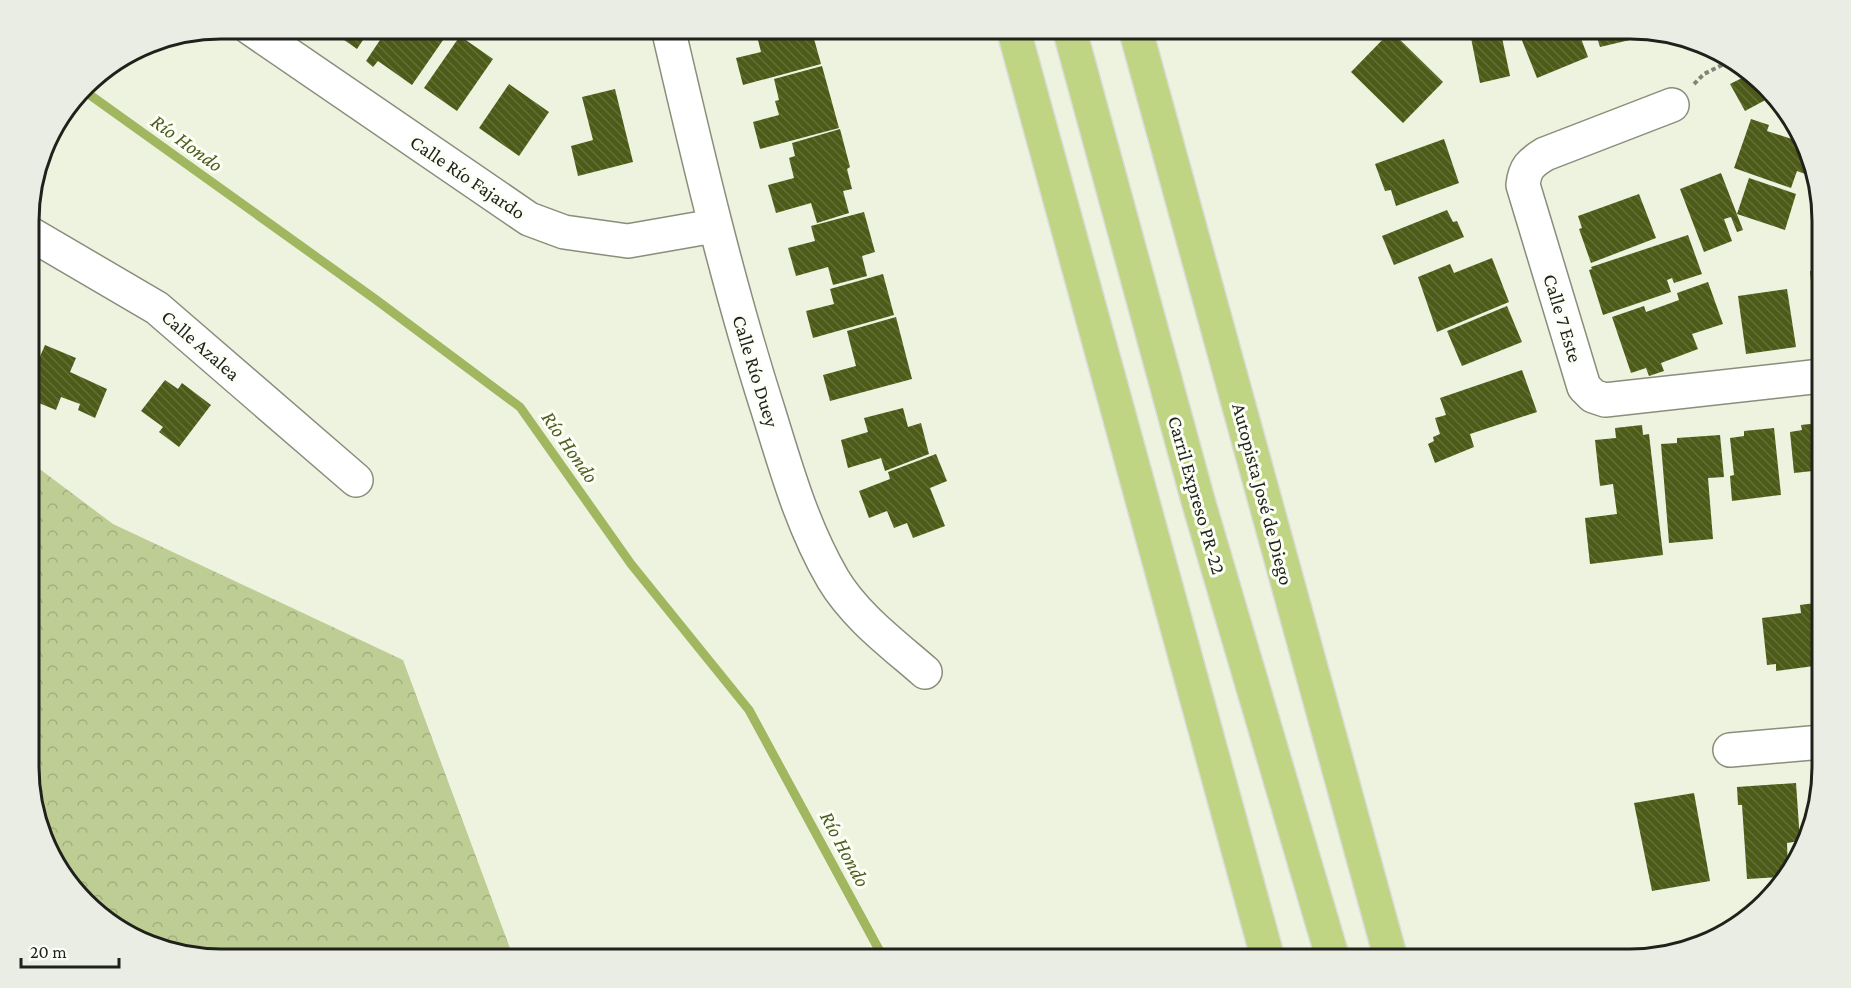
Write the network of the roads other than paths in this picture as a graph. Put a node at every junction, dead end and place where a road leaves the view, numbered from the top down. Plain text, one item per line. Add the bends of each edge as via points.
1 (266, 39) edge
2 (671, 39) edge
3 (1015, 39) edge
4 (1072, 39) edge
5 (1138, 39) edge
6 (1672, 105) road end
7 (714, 226) junction
8 (39, 239) edge
9 (1812, 377) edge
10 (356, 480) dead end
11 (925, 672) dead end
12 (1812, 743) edge
13 (1730, 750) dead end
14 (1265, 949) edge
15 (1331, 949) edge
16 (1388, 949) edge

1 - 7 street, Calle Río Fajardo via 529,219 564,232 628,241
2 - 7 street, Calle Río Duey
3 - 14 highway
4 - 15 highway, Carril Expreso PR-22 via 1199,504
5 - 16 highway, Autopista José de Diego
6 - 9 street, Calle 7 Este via 1545,154 1525,171 1523,185 1584,387 1605,400
7 - 11 street, Calle Río Duey via 802,519 834,581 874,628
8 - 10 street, Calle Azalea via 157,308
12 - 13 street

